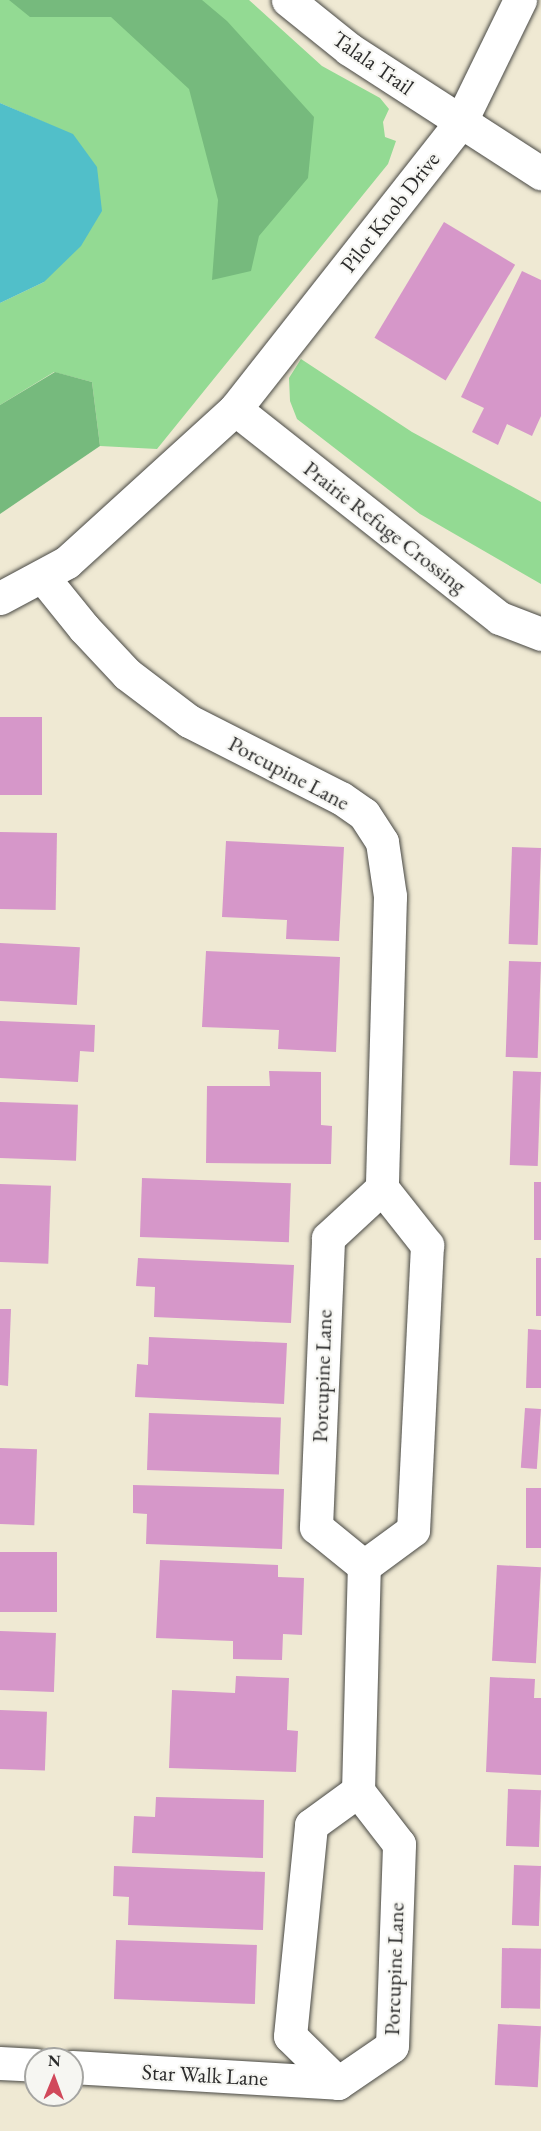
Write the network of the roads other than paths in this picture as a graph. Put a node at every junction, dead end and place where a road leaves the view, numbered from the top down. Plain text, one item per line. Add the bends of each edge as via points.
1 (288, 0) edge
2 (520, 0) edge
3 (460, 123) junction
4 (541, 173) edge
5 (235, 409) junction
6 (42, 576) junction
7 (0, 598) edge
8 (541, 634) edge
9 (382, 1188) junction
10 (364, 1566) junction
11 (358, 1791) junction
12 (0, 2063) edge
13 (24, 2064) edge
14 (84, 2068) edge
15 (338, 2083) junction

1 - 3 street, Talala Trail via 349,50
2 - 3 street, Pilot Knob Drive
3 - 4 street, Talala Trail
3 - 5 street, Pilot Knob Drive
5 - 6 street, Pilot Knob Drive via 67,562
5 - 8 street, Prairie Refuge Crossing via 500,618
6 - 7 street, Pilot Knob Drive
6 - 9 street, Porcupine Lane via 127,674 189,721 364,813 382,842 390,896
9 - 10 street via 427,1245 413,1530
9 - 10 street, Porcupine Lane via 328,1238 327,1250 316,1527
10 - 11 street
11 - 15 street, Porcupine Lane via 399,1844 392,2046
11 - 15 street via 311,1825 290,2036
12 - 13 street
14 - 15 street, Star Walk Lane

